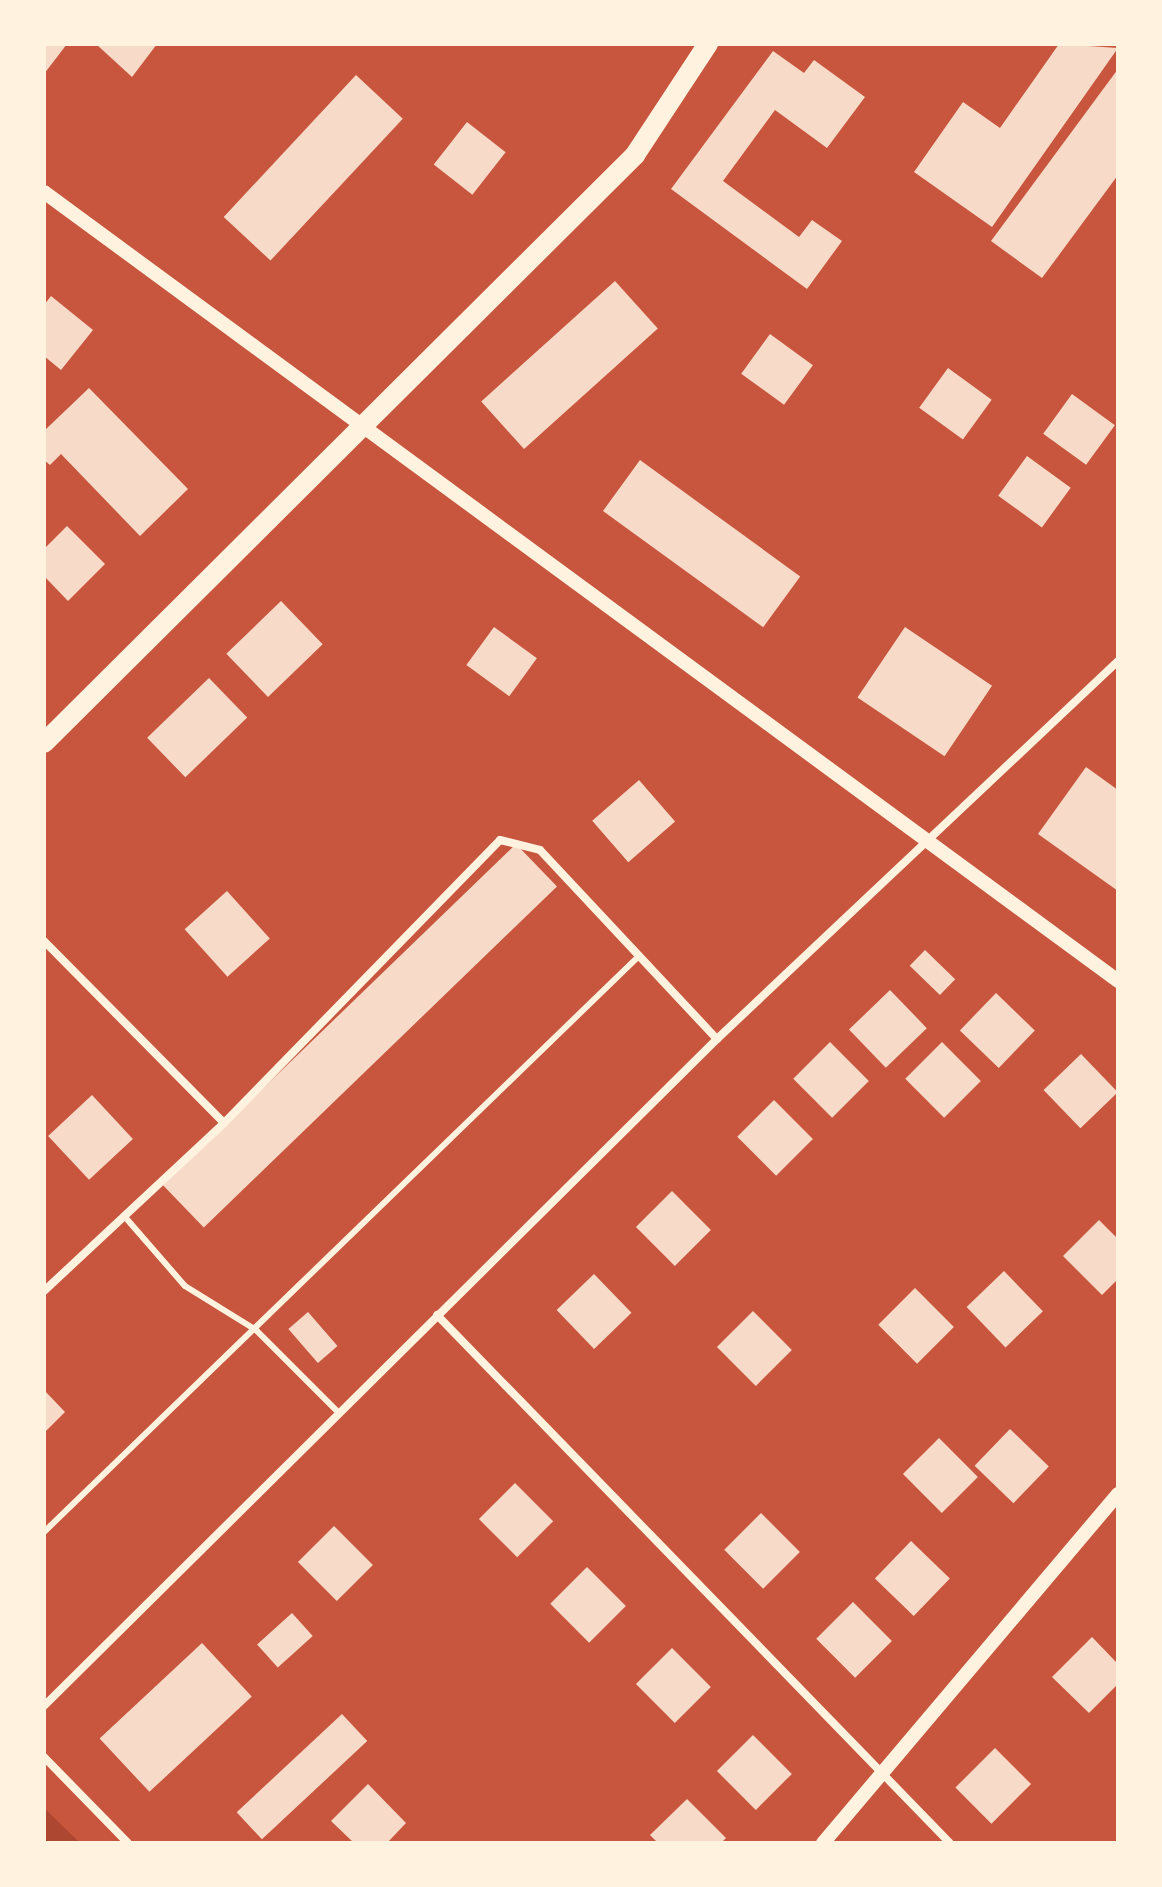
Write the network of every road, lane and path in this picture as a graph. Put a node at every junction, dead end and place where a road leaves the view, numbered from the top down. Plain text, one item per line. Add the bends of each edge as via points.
1 (708, 44) edge
2 (44, 192) edge
3 (366, 428) junction
4 (1118, 661) edge
5 (44, 743) edge
6 (928, 846) junction
7 (44, 941) edge
8 (637, 958) junction
9 (1118, 981) edge
10 (717, 1039) junction
11 (224, 1123) junction
12 (125, 1217) junction
13 (44, 1291) edge
14 (437, 1315) junction
15 (256, 1330) junction
16 (337, 1411) junction
17 (1118, 1494) edge
18 (44, 1532) edge
19 (44, 1706) edge
20 (44, 1757) edge
21 (885, 1774) junction
22 (128, 1843) edge
23 (823, 1843) edge
24 (950, 1843) edge

1 - 3 main road via 635,155
2 - 3 street
3 - 5 main road
3 - 6 street
4 - 6 street
6 - 9 street
6 - 10 street
7 - 11 street
8 - 10 street
8 - 11 street via 540,850 500,840
8 - 15 lane
10 - 14 street
11 - 12 street
12 - 13 street
12 - 15 lane via 185,1286
14 - 16 street
14 - 21 street
15 - 16 lane
15 - 18 lane
16 - 19 street
17 - 21 street
20 - 22 street
21 - 23 street
21 - 24 street

